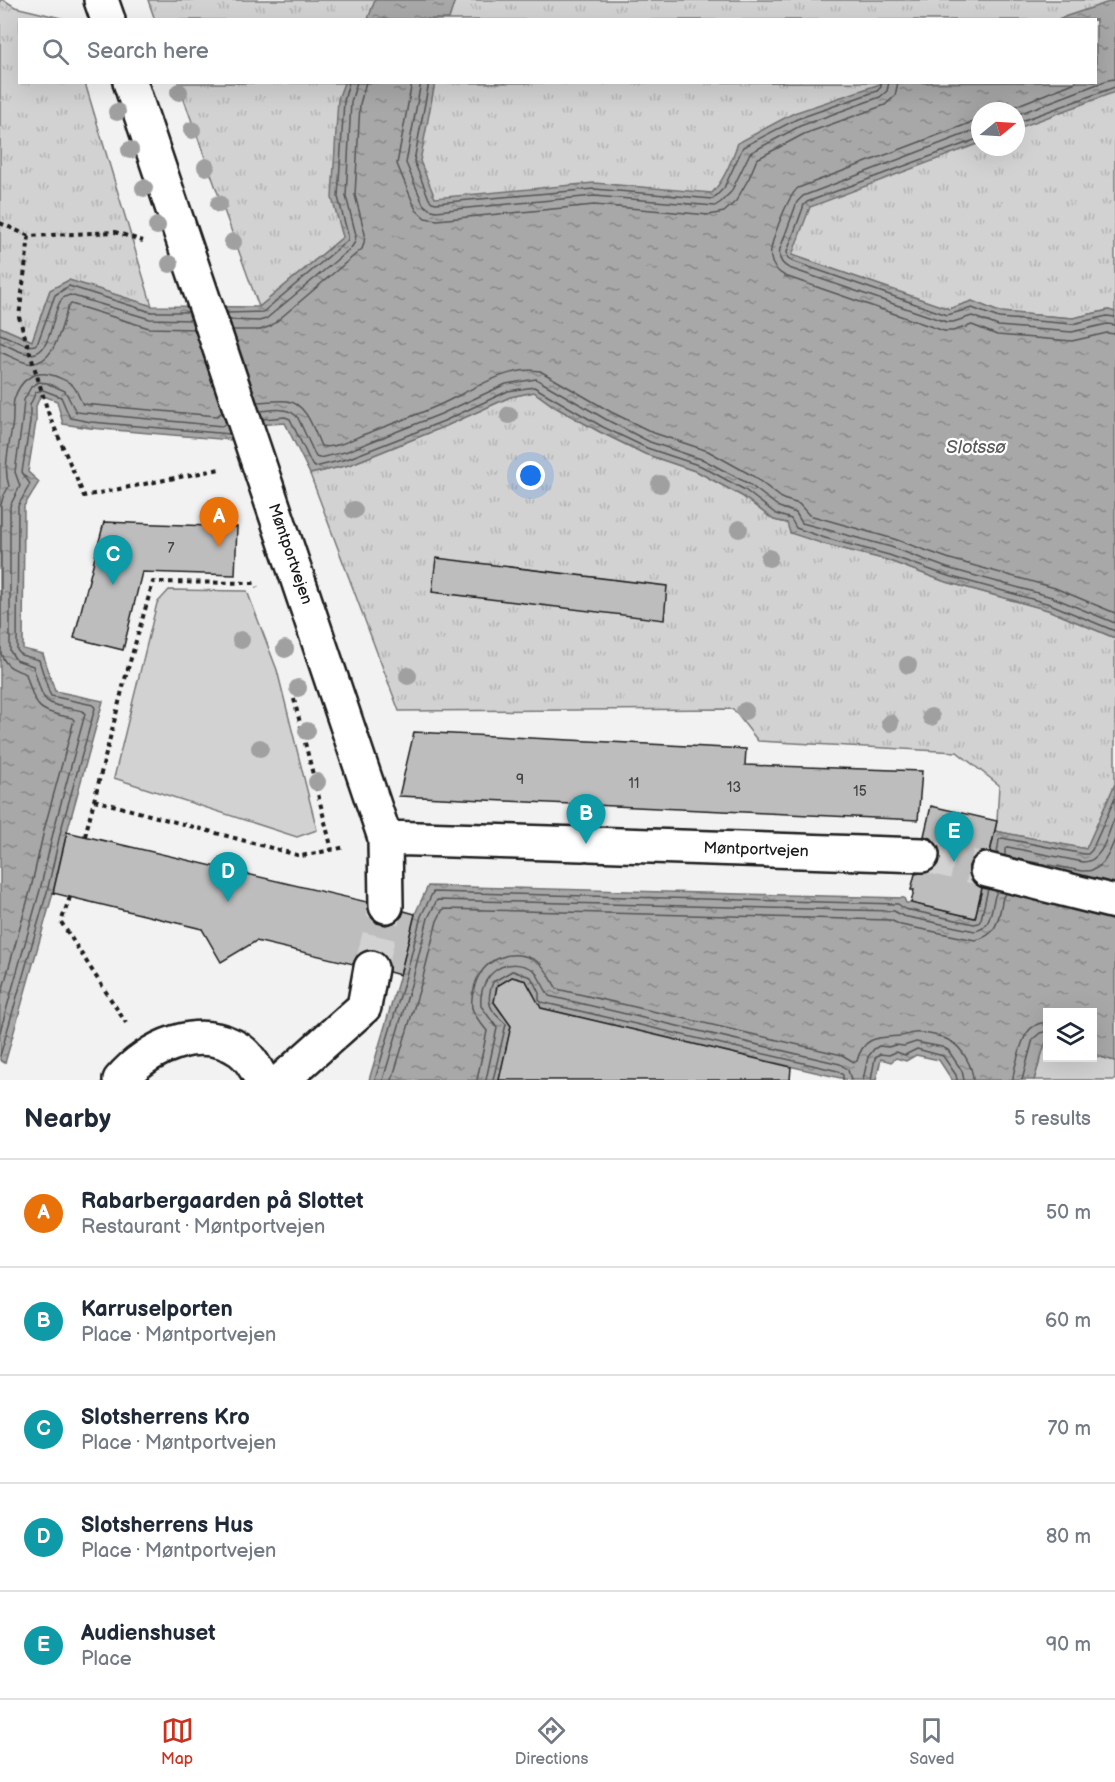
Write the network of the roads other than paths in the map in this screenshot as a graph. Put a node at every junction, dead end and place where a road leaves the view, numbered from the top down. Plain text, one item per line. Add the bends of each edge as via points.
1 (101, 0) edge
2 (107, 18) edge
3 (131, 84) edge
4 (385, 838) junction
5 (922, 855) tunnel mouth
6 (987, 870) tunnel mouth
7 (1115, 902) edge
8 (386, 906) tunnel mouth
9 (371, 968) tunnel mouth
10 (120, 1080) edge
11 (262, 1080) edge
12 (282, 1080) edge

1 - 2 street
3 - 4 street, Møntportvejen
4 - 5 street, Møntportvejen
4 - 8 street
6 - 7 street
9 - 12 street via 364,1007
10 - 11 street via 147,1054 201,1037 241,1051

